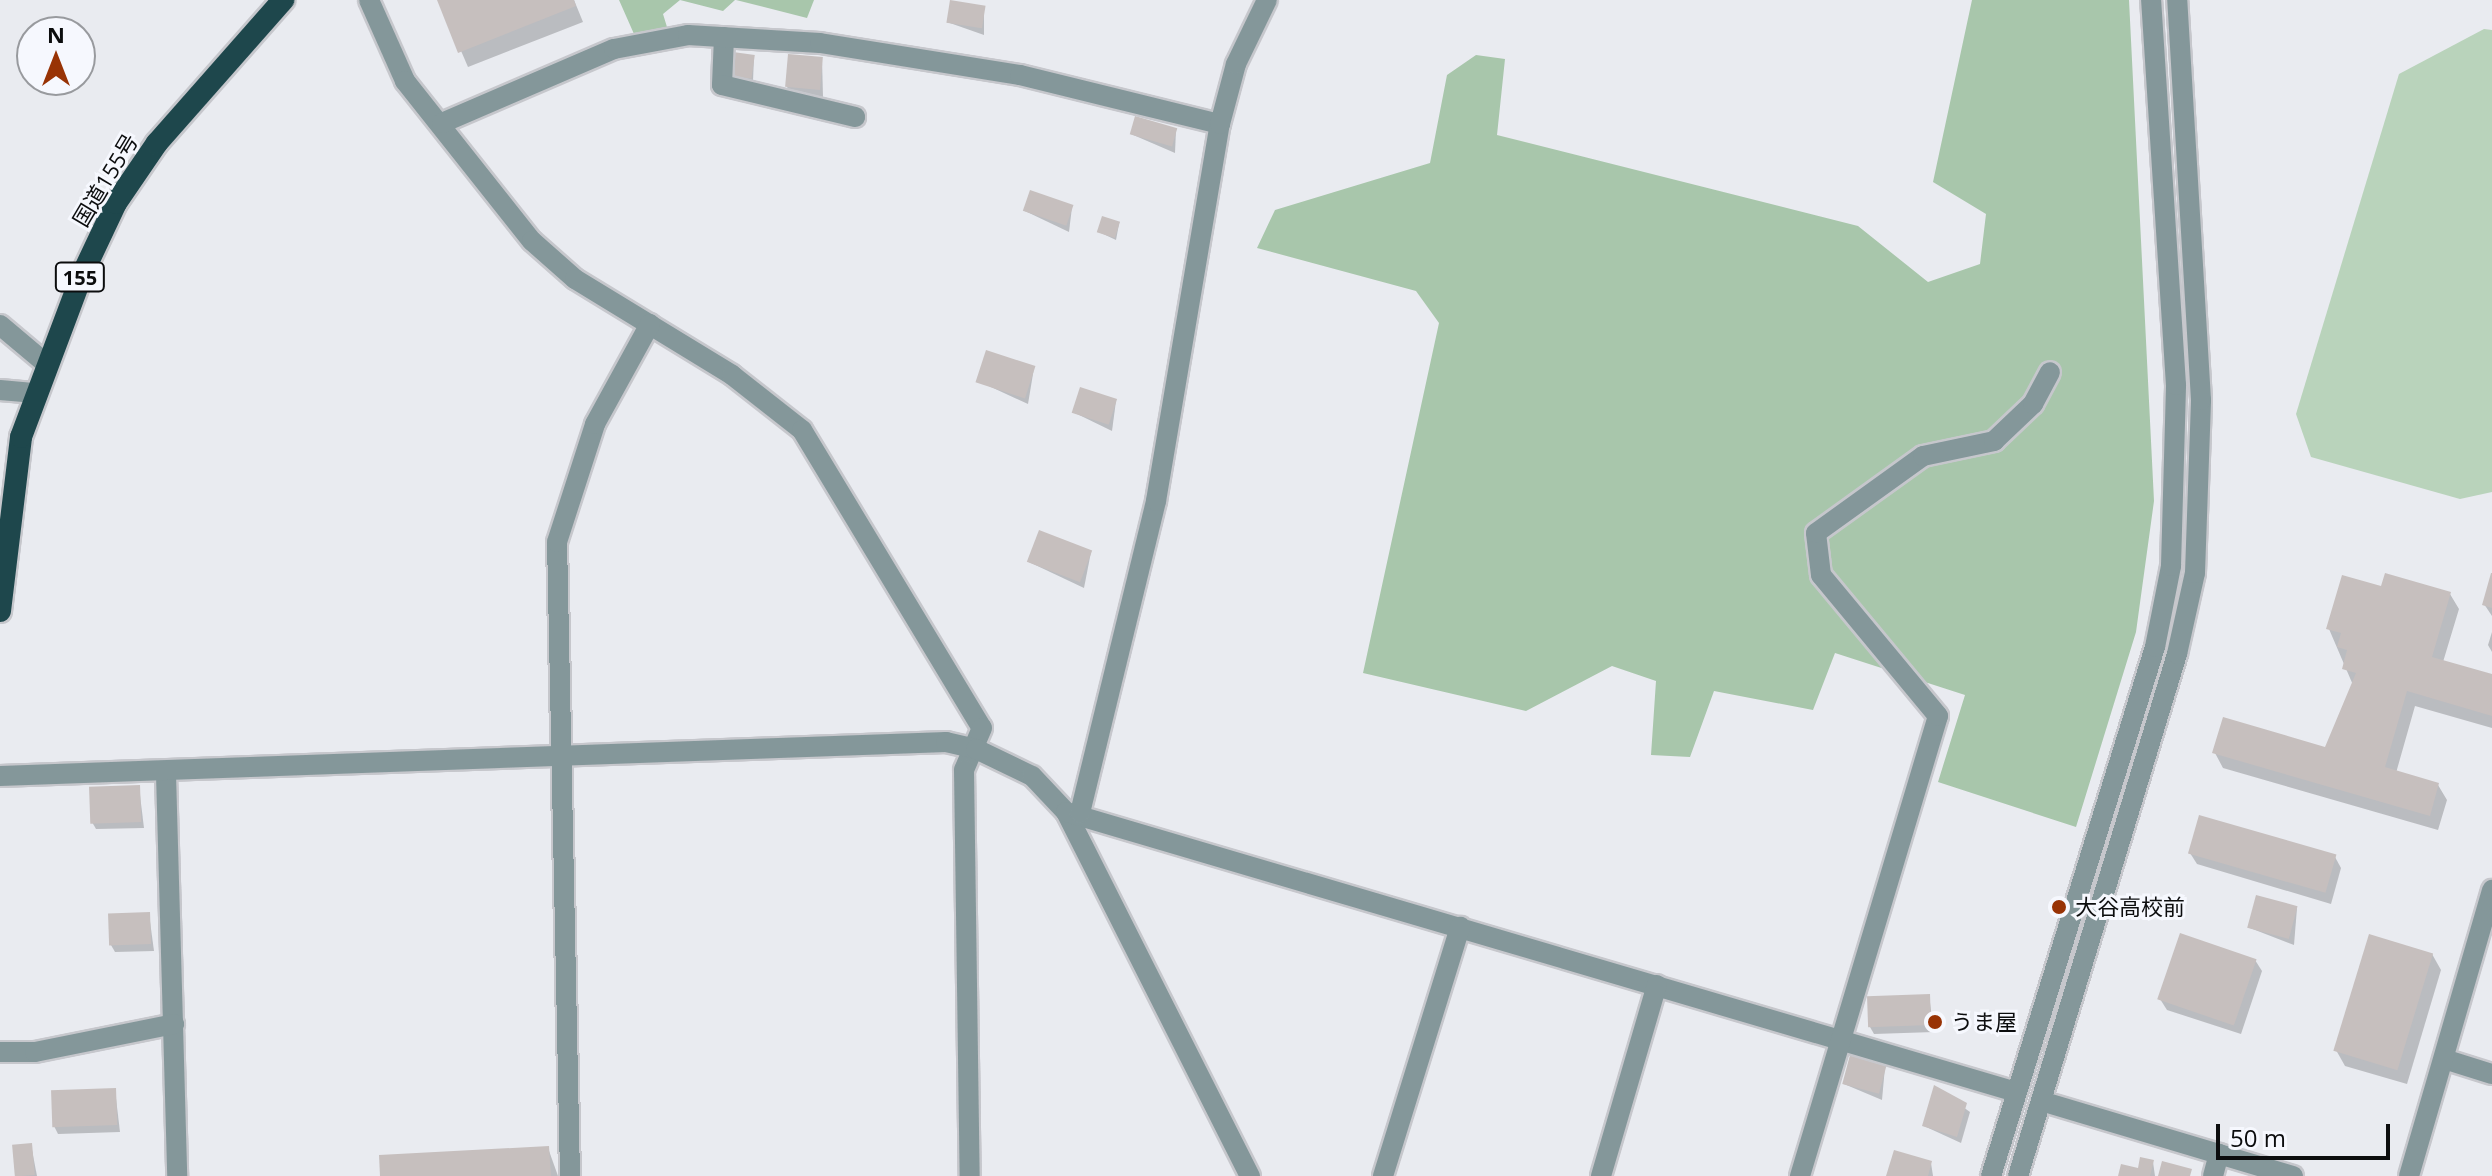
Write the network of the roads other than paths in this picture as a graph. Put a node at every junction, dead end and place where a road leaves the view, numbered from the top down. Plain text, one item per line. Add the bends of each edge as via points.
1 (283, 0) edge
2 (369, 0) edge
3 (1267, 0) edge
4 (2151, 0) edge
5 (2177, 0) edge
6 (724, 37) junction
7 (855, 117) dead end
8 (442, 123) junction
9 (1220, 124) junction
10 (650, 324) junction
11 (0, 325) edge
12 (44, 362) junction
13 (2050, 372) dead end
14 (0, 390) edge
15 (33, 393) junction
16 (0, 611) edge
17 (976, 749) junction
18 (561, 756) junction
19 (166, 774) junction
20 (0, 776) edge
21 (1073, 812) junction
22 (2492, 890) edge
23 (2488, 919) edge
24 (1460, 927) junction
25 (1657, 985) junction
26 (174, 1024) junction
27 (1841, 1040) junction
28 (0, 1052) edge
29 (2444, 1059) junction
30 (2492, 1074) edge
31 (2016, 1092) junction
32 (2041, 1101) junction
33 (2219, 1154) junction
34 (177, 1176) edge
35 (570, 1176) edge
36 (970, 1176) edge
37 (1250, 1176) edge
38 (1383, 1176) edge
39 (1601, 1176) edge
40 (1800, 1176) edge
41 (1991, 1176) edge
42 (2018, 1176) edge
43 (2213, 1176) edge
44 (2293, 1176) edge
45 (2409, 1176) edge

1 - 12 highway, 国道155号 / 155 via 201,87 116,203
2 - 8 street via 405,81
3 - 9 street via 1236,64
4 - 31 street via 2176,385 2171,566 2155,647
5 - 32 street via 2201,400 2195,573 2177,654
6 - 7 street via 722,85
6 - 8 street via 688,35 614,49
6 - 9 street via 820,43 1020,75
8 - 10 street via 532,241 575,279
9 - 21 street via 1156,501
10 - 17 street via 785,411 802,430 982,728
10 - 18 street via 595,424 557,542
11 - 12 street
12 - 15 highway, 国道155号 / 155
13 - 27 street via 2033,404 1994,441 1923,456 1816,533 1821,575 1938,716
14 - 15 street
15 - 16 highway, 国道155号 / 155
17 - 18 street via 946,742
17 - 21 street via 1032,776
17 - 36 street via 964,770
18 - 19 street
18 - 35 street
19 - 20 street
19 - 26 street
21 - 24 street
21 - 37 street
22 - 23 street
23 - 29 street
24 - 25 street
24 - 38 street
25 - 27 street
25 - 39 street
26 - 28 street via 35,1052
26 - 34 street
27 - 31 street
27 - 40 street
29 - 30 street
29 - 45 street
31 - 41 street
32 - 33 street
32 - 42 street
33 - 43 street
33 - 44 street

